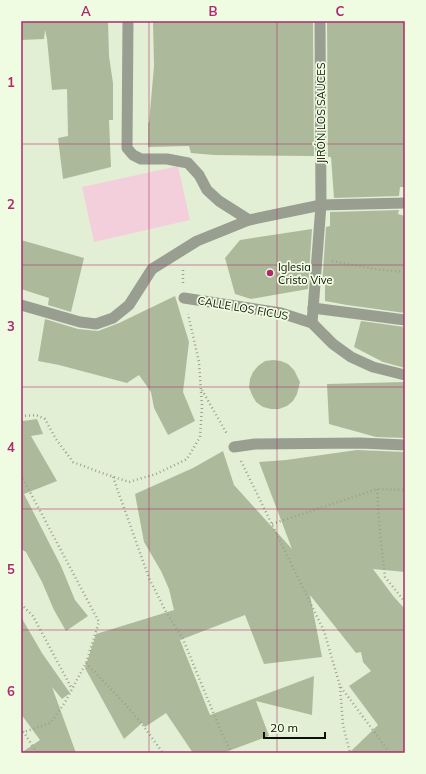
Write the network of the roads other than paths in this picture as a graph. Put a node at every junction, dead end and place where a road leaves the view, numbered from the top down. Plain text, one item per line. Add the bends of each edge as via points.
1 (128, 21) edge
2 (320, 21) edge
3 (405, 203) edge
4 (390, 204) junction
5 (321, 205) junction
6 (405, 207) edge
7 (249, 220) junction
8 (184, 298) road end
9 (21, 305) edge
10 (313, 308) junction
11 (405, 320) edge
12 (312, 323) junction
13 (405, 375) edge
14 (405, 446) edge
15 (234, 447) road end

1 - 7 street via 127,148 133,155 141,158 188,163 211,194
2 - 5 street, JIRÓN LOS SAUCES
3 - 4 street
4 - 5 street
4 - 6 street
5 - 7 street
5 - 10 street, JIRÓN LOS SAUCES
7 - 9 street via 197,241 152,269 129,305 113,318 96,324 80,322
8 - 12 street, CALLE LOS FICUS via 281,313
10 - 11 street
10 - 12 street, JIRÓN LOS SAUCES
12 - 13 street, CALLE LOS FICUS via 332,344 351,357 369,366
14 - 15 street via 360,443 255,444

